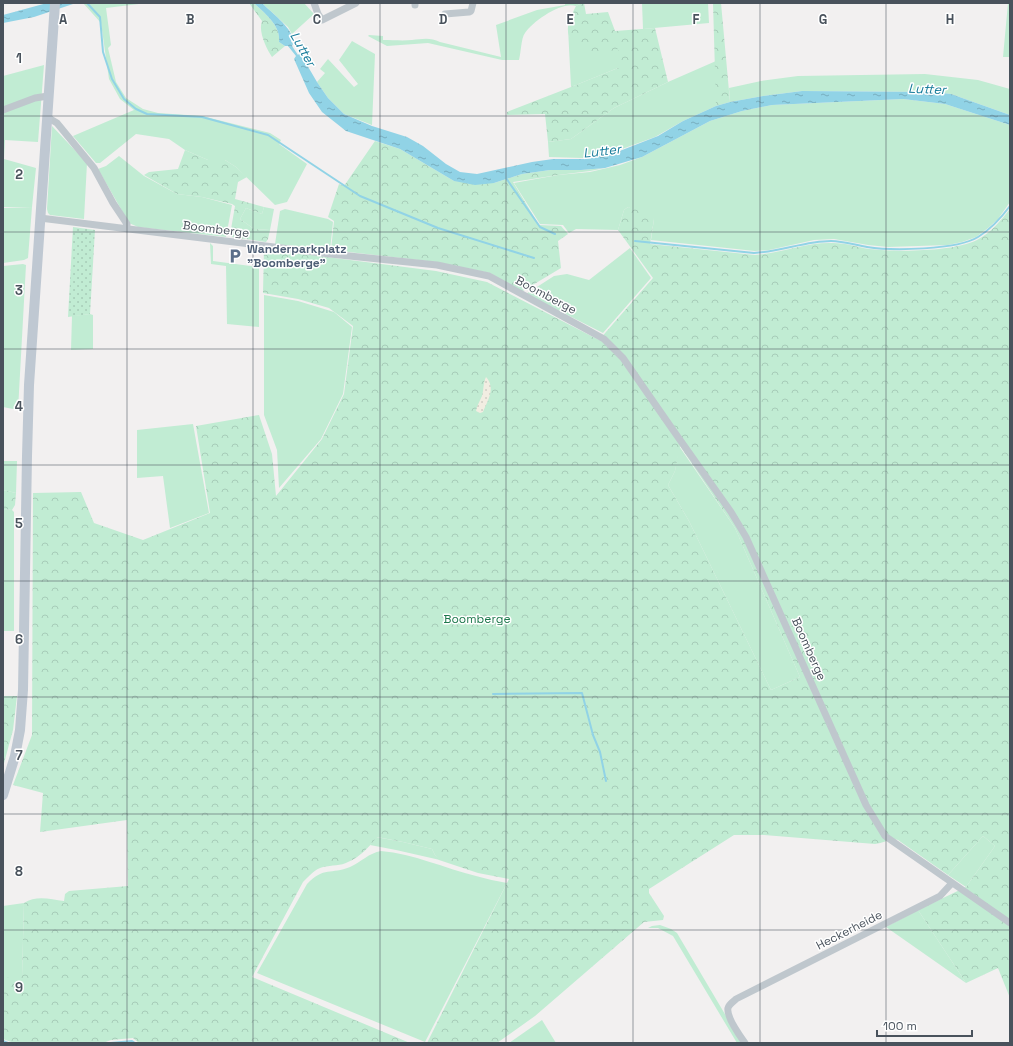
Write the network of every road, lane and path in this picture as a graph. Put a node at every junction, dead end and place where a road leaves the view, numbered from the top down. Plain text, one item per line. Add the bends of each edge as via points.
1 (55, 3) edge
2 (314, 3) edge
3 (356, 3) edge
4 (472, 3) edge
5 (445, 14) dead end
6 (48, 96) junction
7 (3, 110) edge
8 (47, 117) junction
9 (40, 218) junction
10 (127, 229) junction
11 (3, 795) edge
12 (952, 884) junction
13 (1010, 923) edge
14 (744, 1043) edge

1 - 6 street
2 - 3 street via 322,20
4 - 5 street via 469,12
6 - 7 street
6 - 8 street
8 - 9 street
8 - 10 street via 57,123 94,168 127,224
9 - 10 street, Boomberge
9 - 11 street via 29,393 23,690 20,730
10 - 12 street, Boomberge via 437,265 489,276 604,339 623,358 746,537 866,805 881,831
12 - 13 street
12 - 14 street, Heckerheide via 940,896 736,999 728,1007 728,1014

